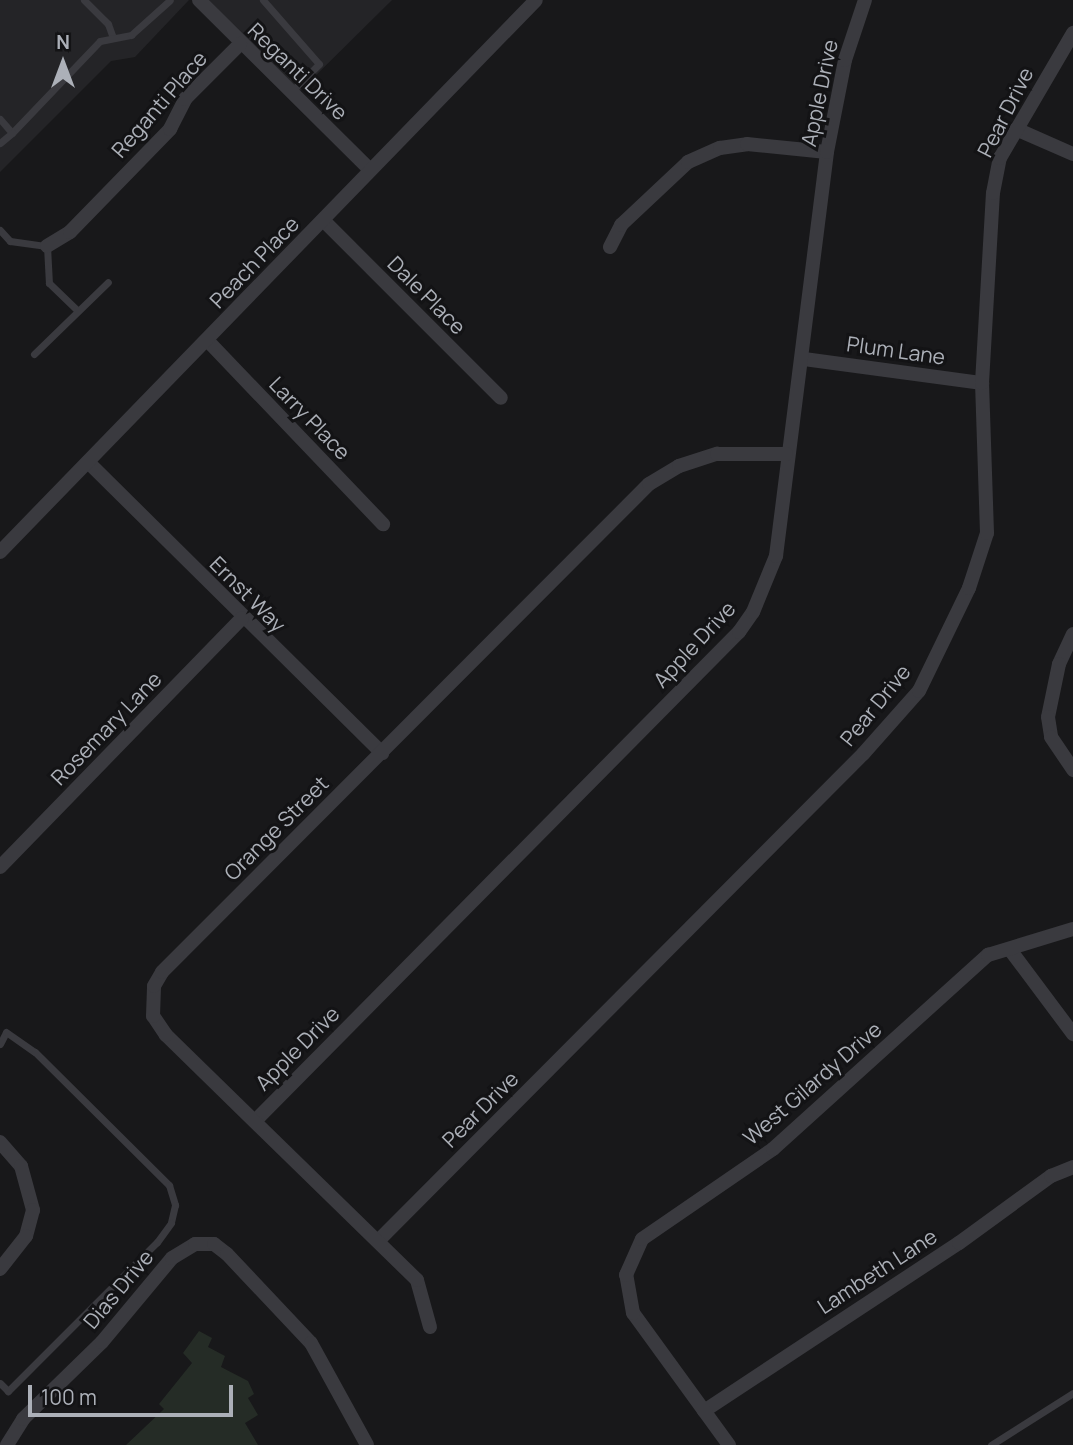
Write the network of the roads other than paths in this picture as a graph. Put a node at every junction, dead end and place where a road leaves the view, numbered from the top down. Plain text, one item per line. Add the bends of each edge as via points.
1 (84, 0) edge
2 (170, 0) edge
3 (198, 0) edge
4 (263, 0) edge
5 (536, 0) edge
6 (865, 0) edge
7 (1073, 33) edge
8 (113, 36) junction
9 (240, 44) junction
10 (290, 93) junction
11 (0, 119) edge
12 (1016, 129) junction
13 (12, 133) junction
14 (0, 143) edge
15 (827, 152) junction
16 (1073, 154) edge
17 (370, 170) junction
18 (324, 221) junction
19 (0, 230) edge
20 (47, 247) junction
21 (610, 247) dead end
22 (108, 282) dead end
23 (78, 311) junction
24 (207, 340) junction
25 (34, 355) dead end
26 (804, 359) junction
27 (982, 383) junction
28 (501, 398) dead end
29 (786, 454) junction
30 (88, 463) junction
31 (383, 524) dead end
32 (0, 552) edge
33 (242, 618) junction
34 (1073, 634) edge
35 (382, 753) junction
36 (1073, 770) edge
37 (0, 867) edge
38 (1073, 929) edge
39 (1011, 951) junction
40 (3, 1030) edge
41 (1073, 1034) edge
42 (0, 1044) edge
43 (256, 1120) junction
44 (0, 1142) edge
45 (1073, 1167) edge
46 (379, 1240) junction
47 (0, 1269) edge
48 (430, 1327) dead end
49 (0, 1383) edge
50 (1073, 1393) edge
51 (704, 1410) junction
52 (7, 1445) edge
53 (367, 1445) edge
54 (729, 1445) edge
55 (991, 1445) edge

1 - 8 lane via 108,24
2 - 8 lane via 131,35
3 - 9 street, Reganti Drive
4 - 10 lane via 319,64
5 - 17 street, Peach Place
6 - 15 street, Apple Drive via 845,60
7 - 12 street, Pear Drive
8 - 13 lane via 100,41
9 - 10 street, Reganti Drive
9 - 20 street, Reganti Place via 185,99 170,128 69,232
10 - 17 street, Reganti Drive
11 - 13 lane
12 - 16 street
12 - 27 street, Pear Drive via 1000,158 993,193
13 - 14 lane
15 - 21 street via 747,144 720,148 688,162 621,225
15 - 26 street, Apple Drive
17 - 18 street, Peach Place
18 - 24 street, Peach Place
18 - 28 street, Dale Place
19 - 20 lane via 10,242
20 - 23 lane via 49,283
22 - 23 lane
23 - 25 lane
24 - 30 street, Peach Place
24 - 31 street, Larry Place
26 - 27 street, Plum Lane
26 - 29 street, Apple Drive
27 - 46 street, Pear Drive via 987,533 969,588 919,691 863,754
29 - 35 street, Orange Street via 717,454 679,466 649,484
29 - 43 street, Apple Drive via 776,556 739,632
30 - 32 street, Peach Place
30 - 33 street, Ernst Way
33 - 35 street, Ernst Way
33 - 37 street, Rosemary Lane
34 - 36 street via 1059,664 1048,717 1051,737
35 - 43 street, Orange Street via 162,972 154,986 153,1016 166,1035
38 - 39 street, West Gilardy Drive
39 - 41 street
39 - 51 street, West Gilardy Drive via 978,962 773,1149 642,1239 626,1275 630,1303
40 - 42 lane
40 - 49 lane via 35,1052 169,1185 175,1205 171,1223 147,1252 8,1391
43 - 46 street, Orange Street
44 - 47 street via 21,1166 33,1210 26,1236
45 - 51 street, Lambeth Lane via 1051,1175 959,1243
46 - 48 street, Orange Street via 417,1280
50 - 55 lane
51 - 54 street, West Gilardy Drive
52 - 53 street, Dias Drive via 23,1419 102,1342 172,1258 195,1244 214,1244 311,1343

